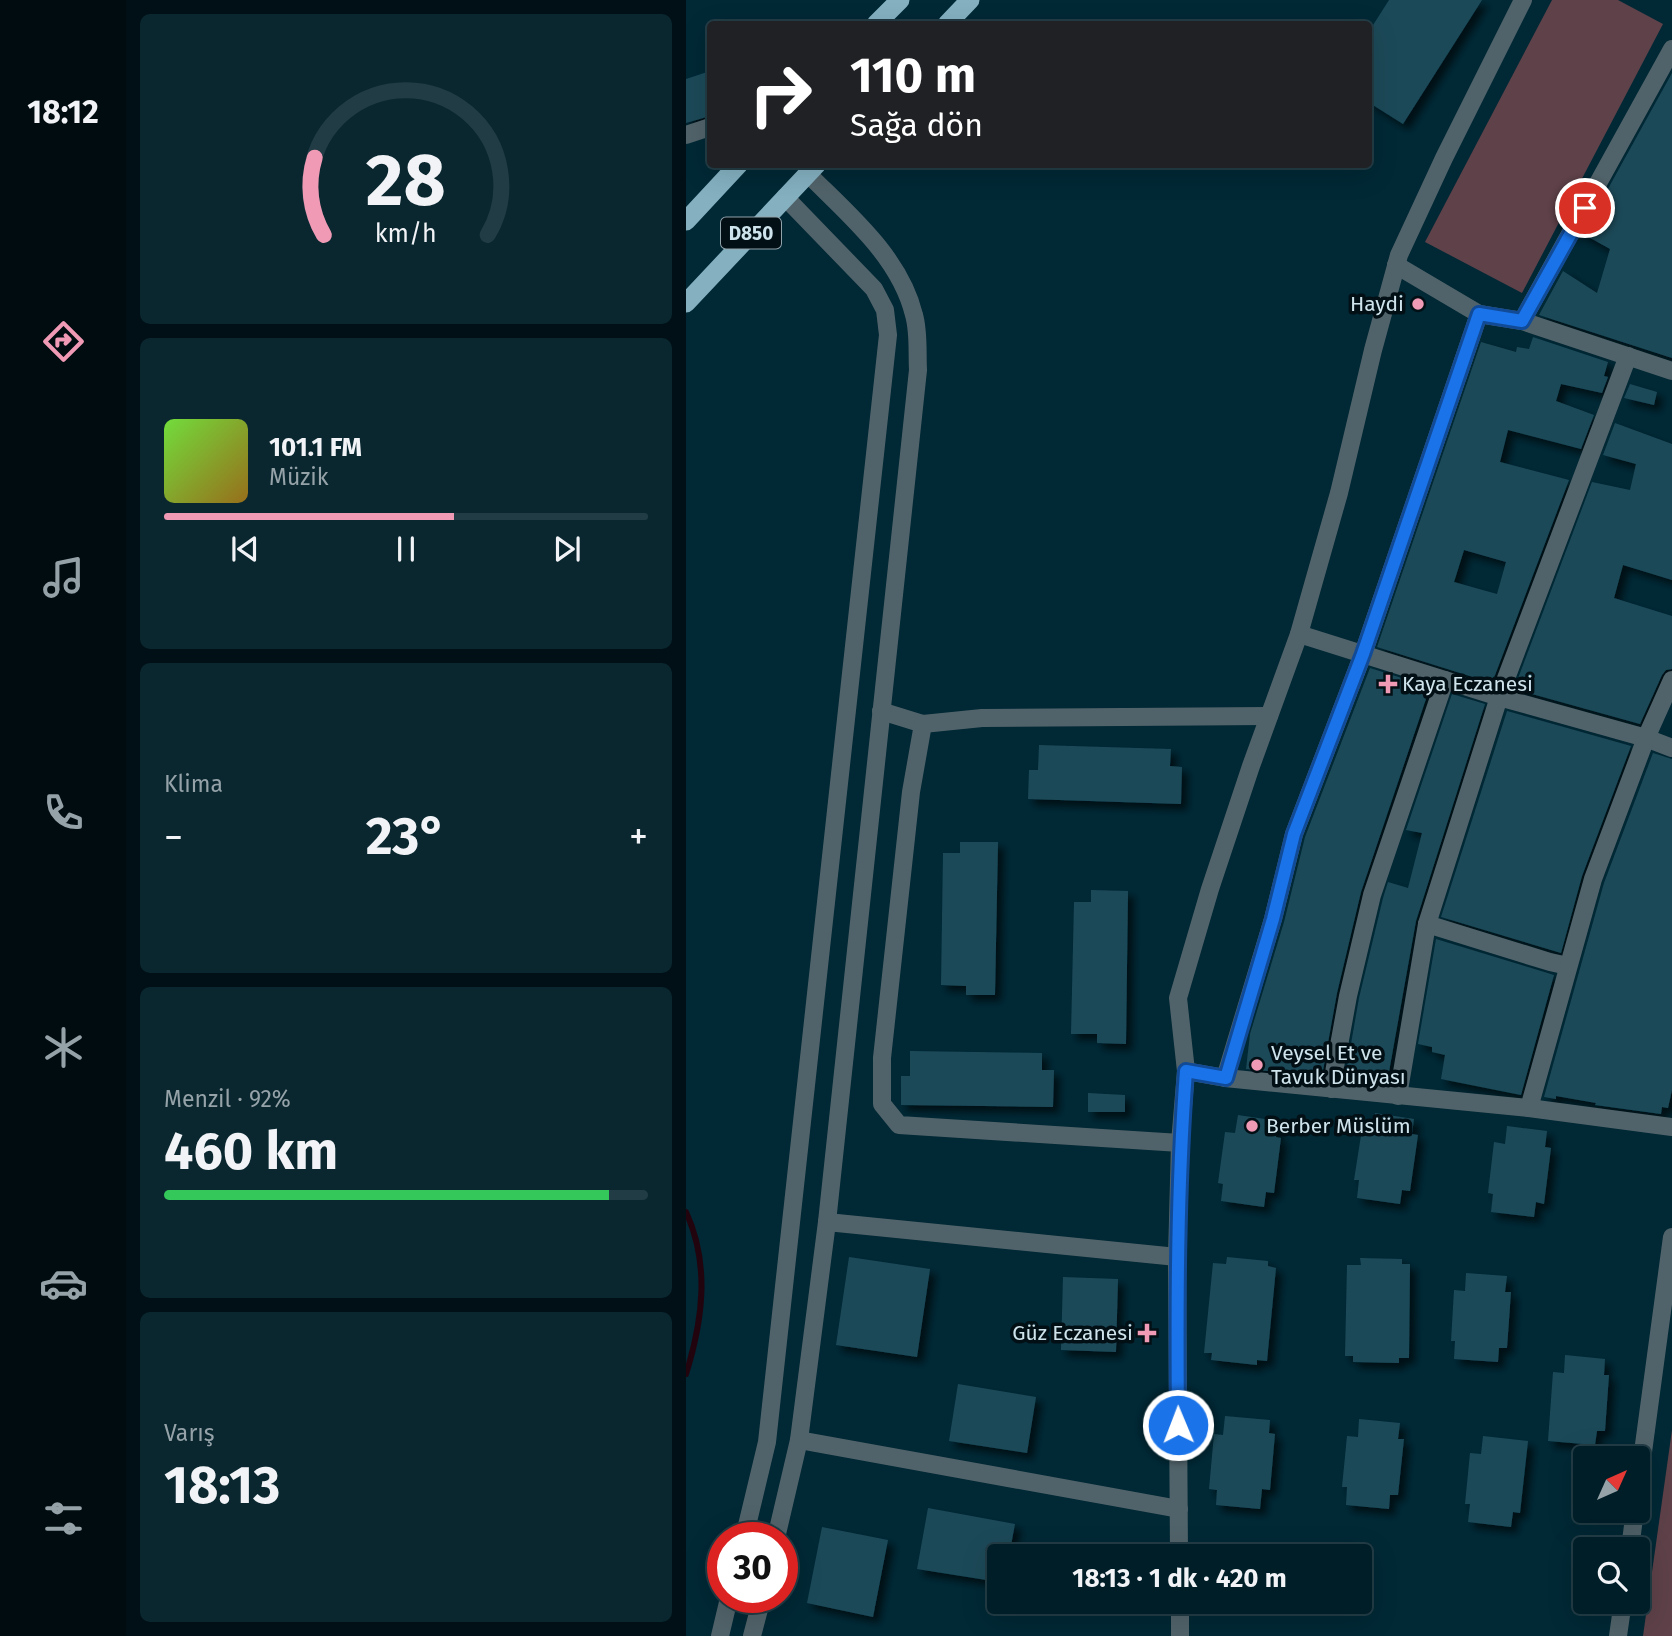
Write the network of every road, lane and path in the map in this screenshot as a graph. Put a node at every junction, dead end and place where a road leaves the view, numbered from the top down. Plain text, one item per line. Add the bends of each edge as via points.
1 (900, 0) edge
2 (970, 0) edge
3 (1522, 0) edge
4 (879, 21) edge
5 (950, 21) edge
6 (1672, 49) edge
7 (707, 128) edge
8 (686, 135) edge
9 (735, 168) edge
10 (813, 169) edge
11 (785, 197) junction
12 (686, 221) edge
13 (1396, 265) junction
14 (686, 303) edge
15 (1479, 314) junction
16 (1522, 321) junction
17 (1628, 356) junction
18 (1672, 371) edge
19 (1299, 634) junction
20 (1363, 654) junction
21 (1445, 680) junction
22 (1672, 680) edge
23 (1499, 697) junction
24 (881, 711) junction
25 (1269, 716) junction
26 (923, 724) junction
27 (1646, 738) junction
28 (1672, 748) edge
29 (1427, 924) junction
30 (1569, 966) junction
31 (1186, 1071) junction
32 (1226, 1078) junction
33 (1331, 1089) junction
34 (1398, 1096) junction
35 (1529, 1108) junction
36 (1672, 1127) edge
37 (1180, 1143) junction
38 (827, 1222) junction
39 (1672, 1237) edge
40 (1177, 1257) junction
41 (799, 1440) junction
42 (1644, 1446) edge
43 (1179, 1509) junction
44 (748, 1522) edge
45 (780, 1522) edge
46 (1180, 1544) edge
47 (725, 1613) edge
48 (758, 1613) edge
49 (1180, 1614) edge
50 (1621, 1614) edge
51 (720, 1636) edge
52 (752, 1636) edge
53 (1180, 1636) edge
54 (1618, 1636) edge

1 - 4 highway
2 - 5 highway
3 - 13 street
6 - 16 street
7 - 8 street
9 - 12 highway, D850
10 - 11 highway, D850
10 - 24 street via 891,264 908,293 915,319 918,370
11 - 14 highway, D850
11 - 44 street via 874,289 885,310 888,335 767,1442
13 - 15 street
13 - 19 street
15 - 16 street
15 - 20 street
16 - 17 street
17 - 18 street
17 - 23 street
19 - 20 street
19 - 25 street
20 - 21 street
20 - 32 street via 1294,834
21 - 23 street
21 - 33 street via 1372,895
22 - 27 street
23 - 27 street
23 - 29 street
24 - 26 street
24 - 38 street
25 - 26 street via 982,718
25 - 31 street via 1178,998
26 - 37 street via 911,792 882,1058 882,1104 899,1125
27 - 28 street
27 - 30 street via 1593,879
29 - 30 street
29 - 34 street
30 - 35 street
31 - 32 street
31 - 37 street
32 - 33 street
33 - 34 street
34 - 35 street
35 - 36 street
37 - 40 street
38 - 40 street
38 - 41 street
39 - 42 street
40 - 43 street
41 - 43 street
41 - 45 street
43 - 46 street
47 - 51 street
48 - 52 street
49 - 53 street
50 - 54 street

